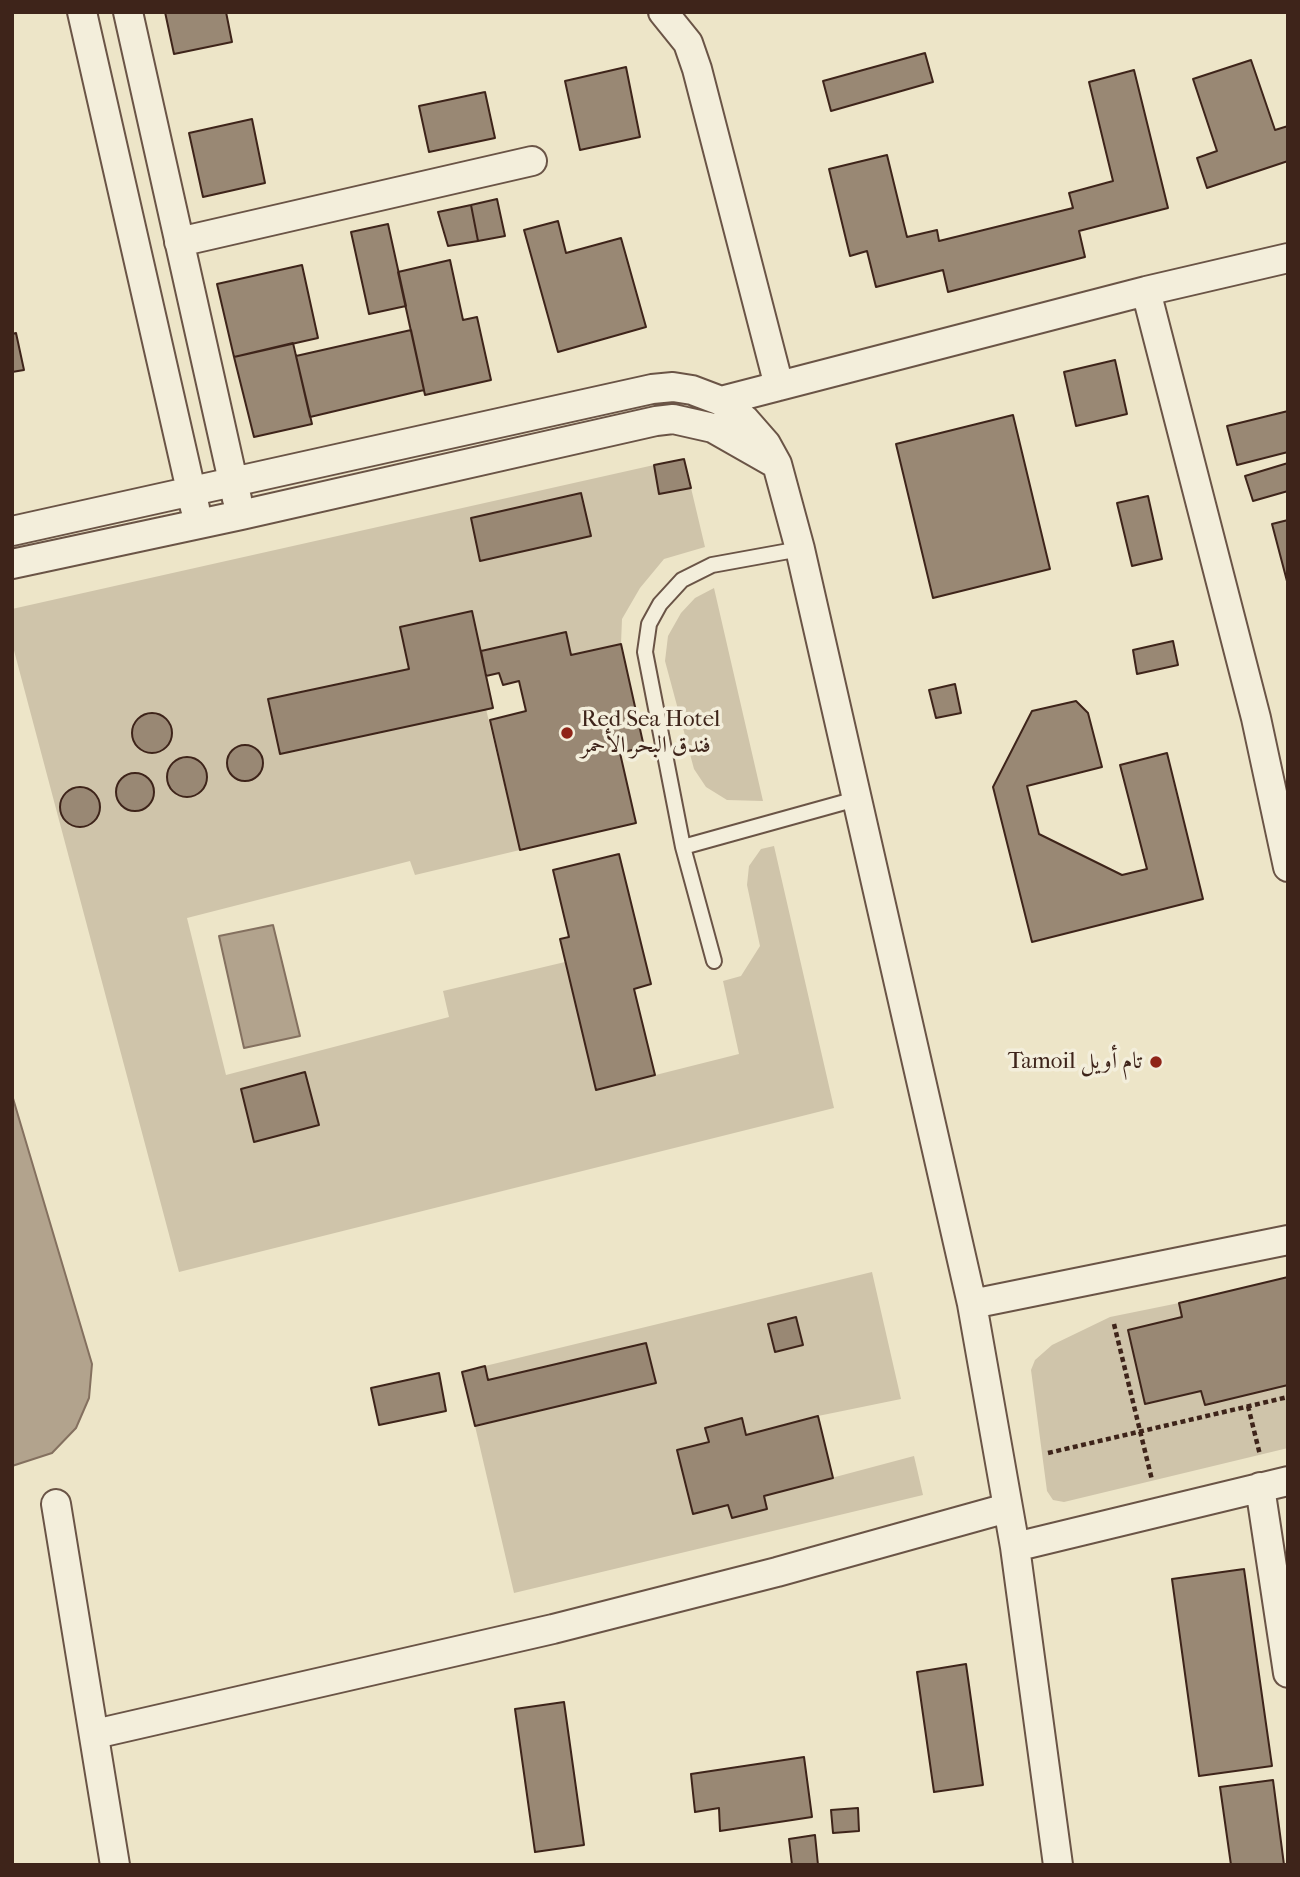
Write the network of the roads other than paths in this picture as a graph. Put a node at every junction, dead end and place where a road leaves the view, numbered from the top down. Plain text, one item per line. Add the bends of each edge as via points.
1 (82, 12) edge
2 (128, 12) edge
3 (663, 12) edge
4 (532, 161) dead end
5 (179, 242) junction
6 (1288, 258) edge
7 (1146, 291) junction
8 (779, 386) junction
9 (721, 401) junction
10 (777, 464) junction
11 (233, 482) junction
12 (191, 490) junction
13 (241, 515) junction
14 (199, 523) junction
15 (12, 531) edge
16 (800, 549) junction
17 (12, 564) edge
18 (856, 799) junction
19 (683, 848) junction
20 (1288, 867) edge
21 (713, 961) dead end
22 (1288, 1240) edge
23 (972, 1304) junction
24 (1288, 1481) edge
25 (1261, 1487) junction
26 (56, 1504) dead end
27 (1007, 1508) junction
28 (1015, 1547) junction
29 (1288, 1673) edge
30 (95, 1734) junction
31 (115, 1865) edge
32 (1058, 1865) edge

1 - 12 street
2 - 5 street
3 - 8 street via 688,43 697,69
4 - 5 street
5 - 11 street
6 - 7 street
7 - 8 street
7 - 20 street via 1256,718
8 - 9 street
9 - 10 street via 745,420
9 - 11 street via 692,390 652,389
10 - 13 street via 713,428 673,419
10 - 16 street
11 - 12 street
11 - 13 street
12 - 14 street
12 - 15 street
13 - 14 street
14 - 17 street
16 - 18 street
16 - 19 lane via 712,565 682,580 649,624 645,652
18 - 19 lane
18 - 23 street
19 - 21 lane
22 - 23 street
23 - 27 street
24 - 25 street
25 - 28 street
25 - 29 street
26 - 30 street
27 - 28 street
27 - 30 street via 553,1629
28 - 32 street
30 - 31 street

